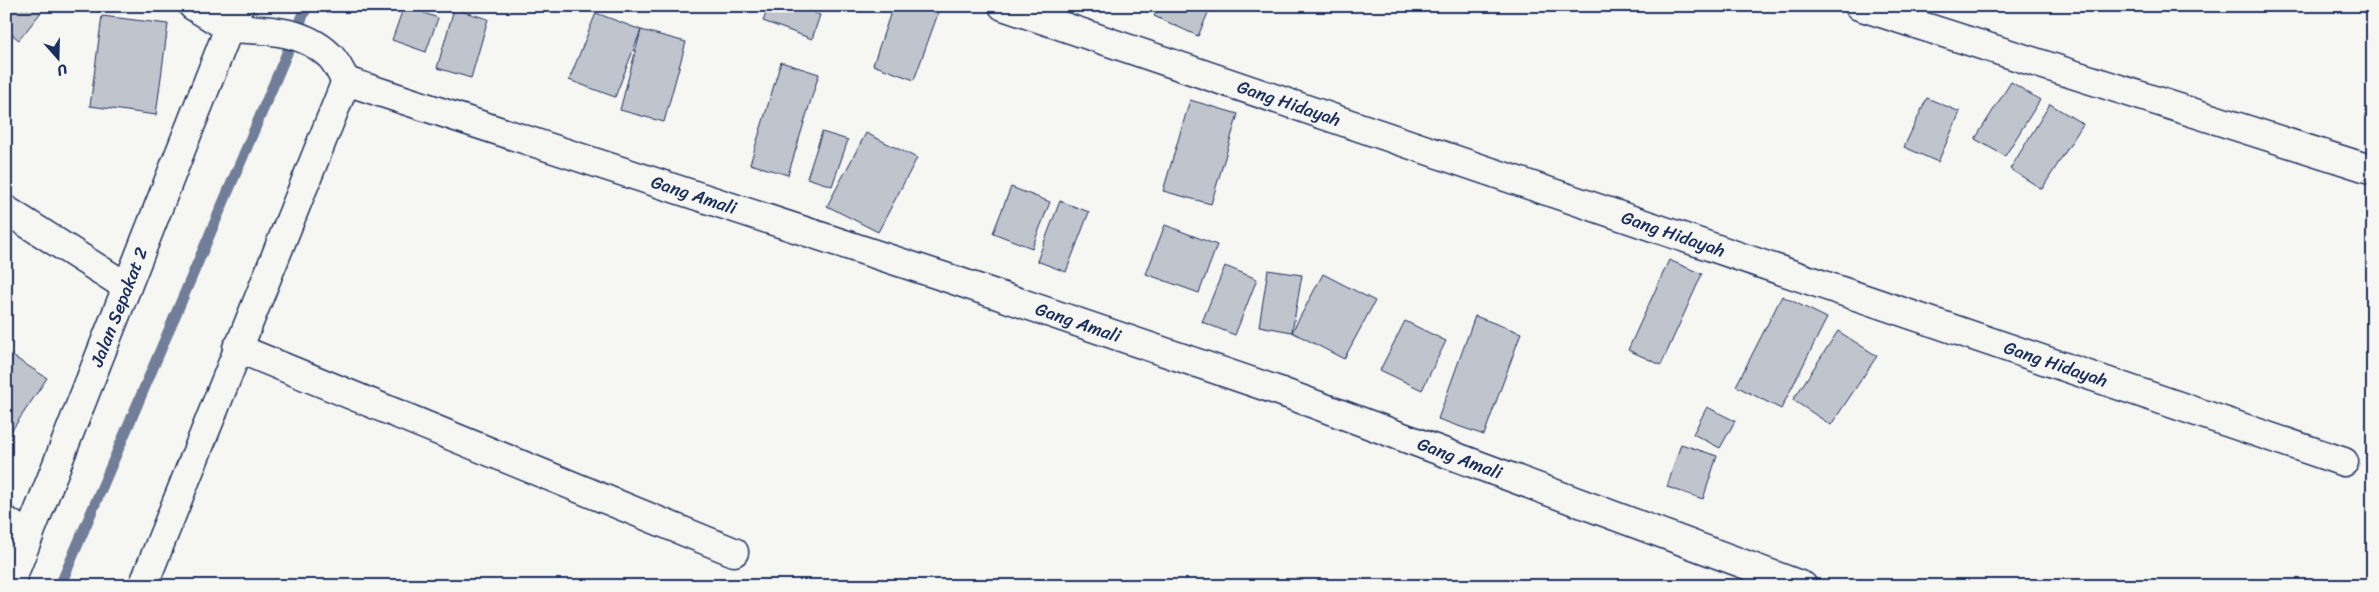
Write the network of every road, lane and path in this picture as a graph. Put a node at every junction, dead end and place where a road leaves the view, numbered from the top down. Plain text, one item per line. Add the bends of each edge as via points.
1 (193, 6) edge
2 (1002, 6) edge
3 (1859, 6) edge
4 (234, 17) edge
5 (346, 81) junction
6 (2373, 170) edge
7 (6, 210) edge
8 (127, 287) junction
9 (237, 348) junction
10 (2344, 462) dead end
11 (6, 521) edge
12 (29, 536) junction
13 (734, 552) dead end
14 (9, 586) edge
15 (143, 586) edge
16 (1803, 586) edge

1 - 4 street
2 - 10 street, Gang Hidayah
3 - 6 street
4 - 5 street via 266,30 303,37 330,55
4 - 8 street, Jalan Sepakat 2
5 - 9 street
5 - 16 street, Gang Amali via 951,279 1279,391
7 - 8 street
8 - 12 street, Jalan Sepakat 2
9 - 13 street
9 - 15 street
11 - 12 street
12 - 14 street, Jalan Sepakat 2

